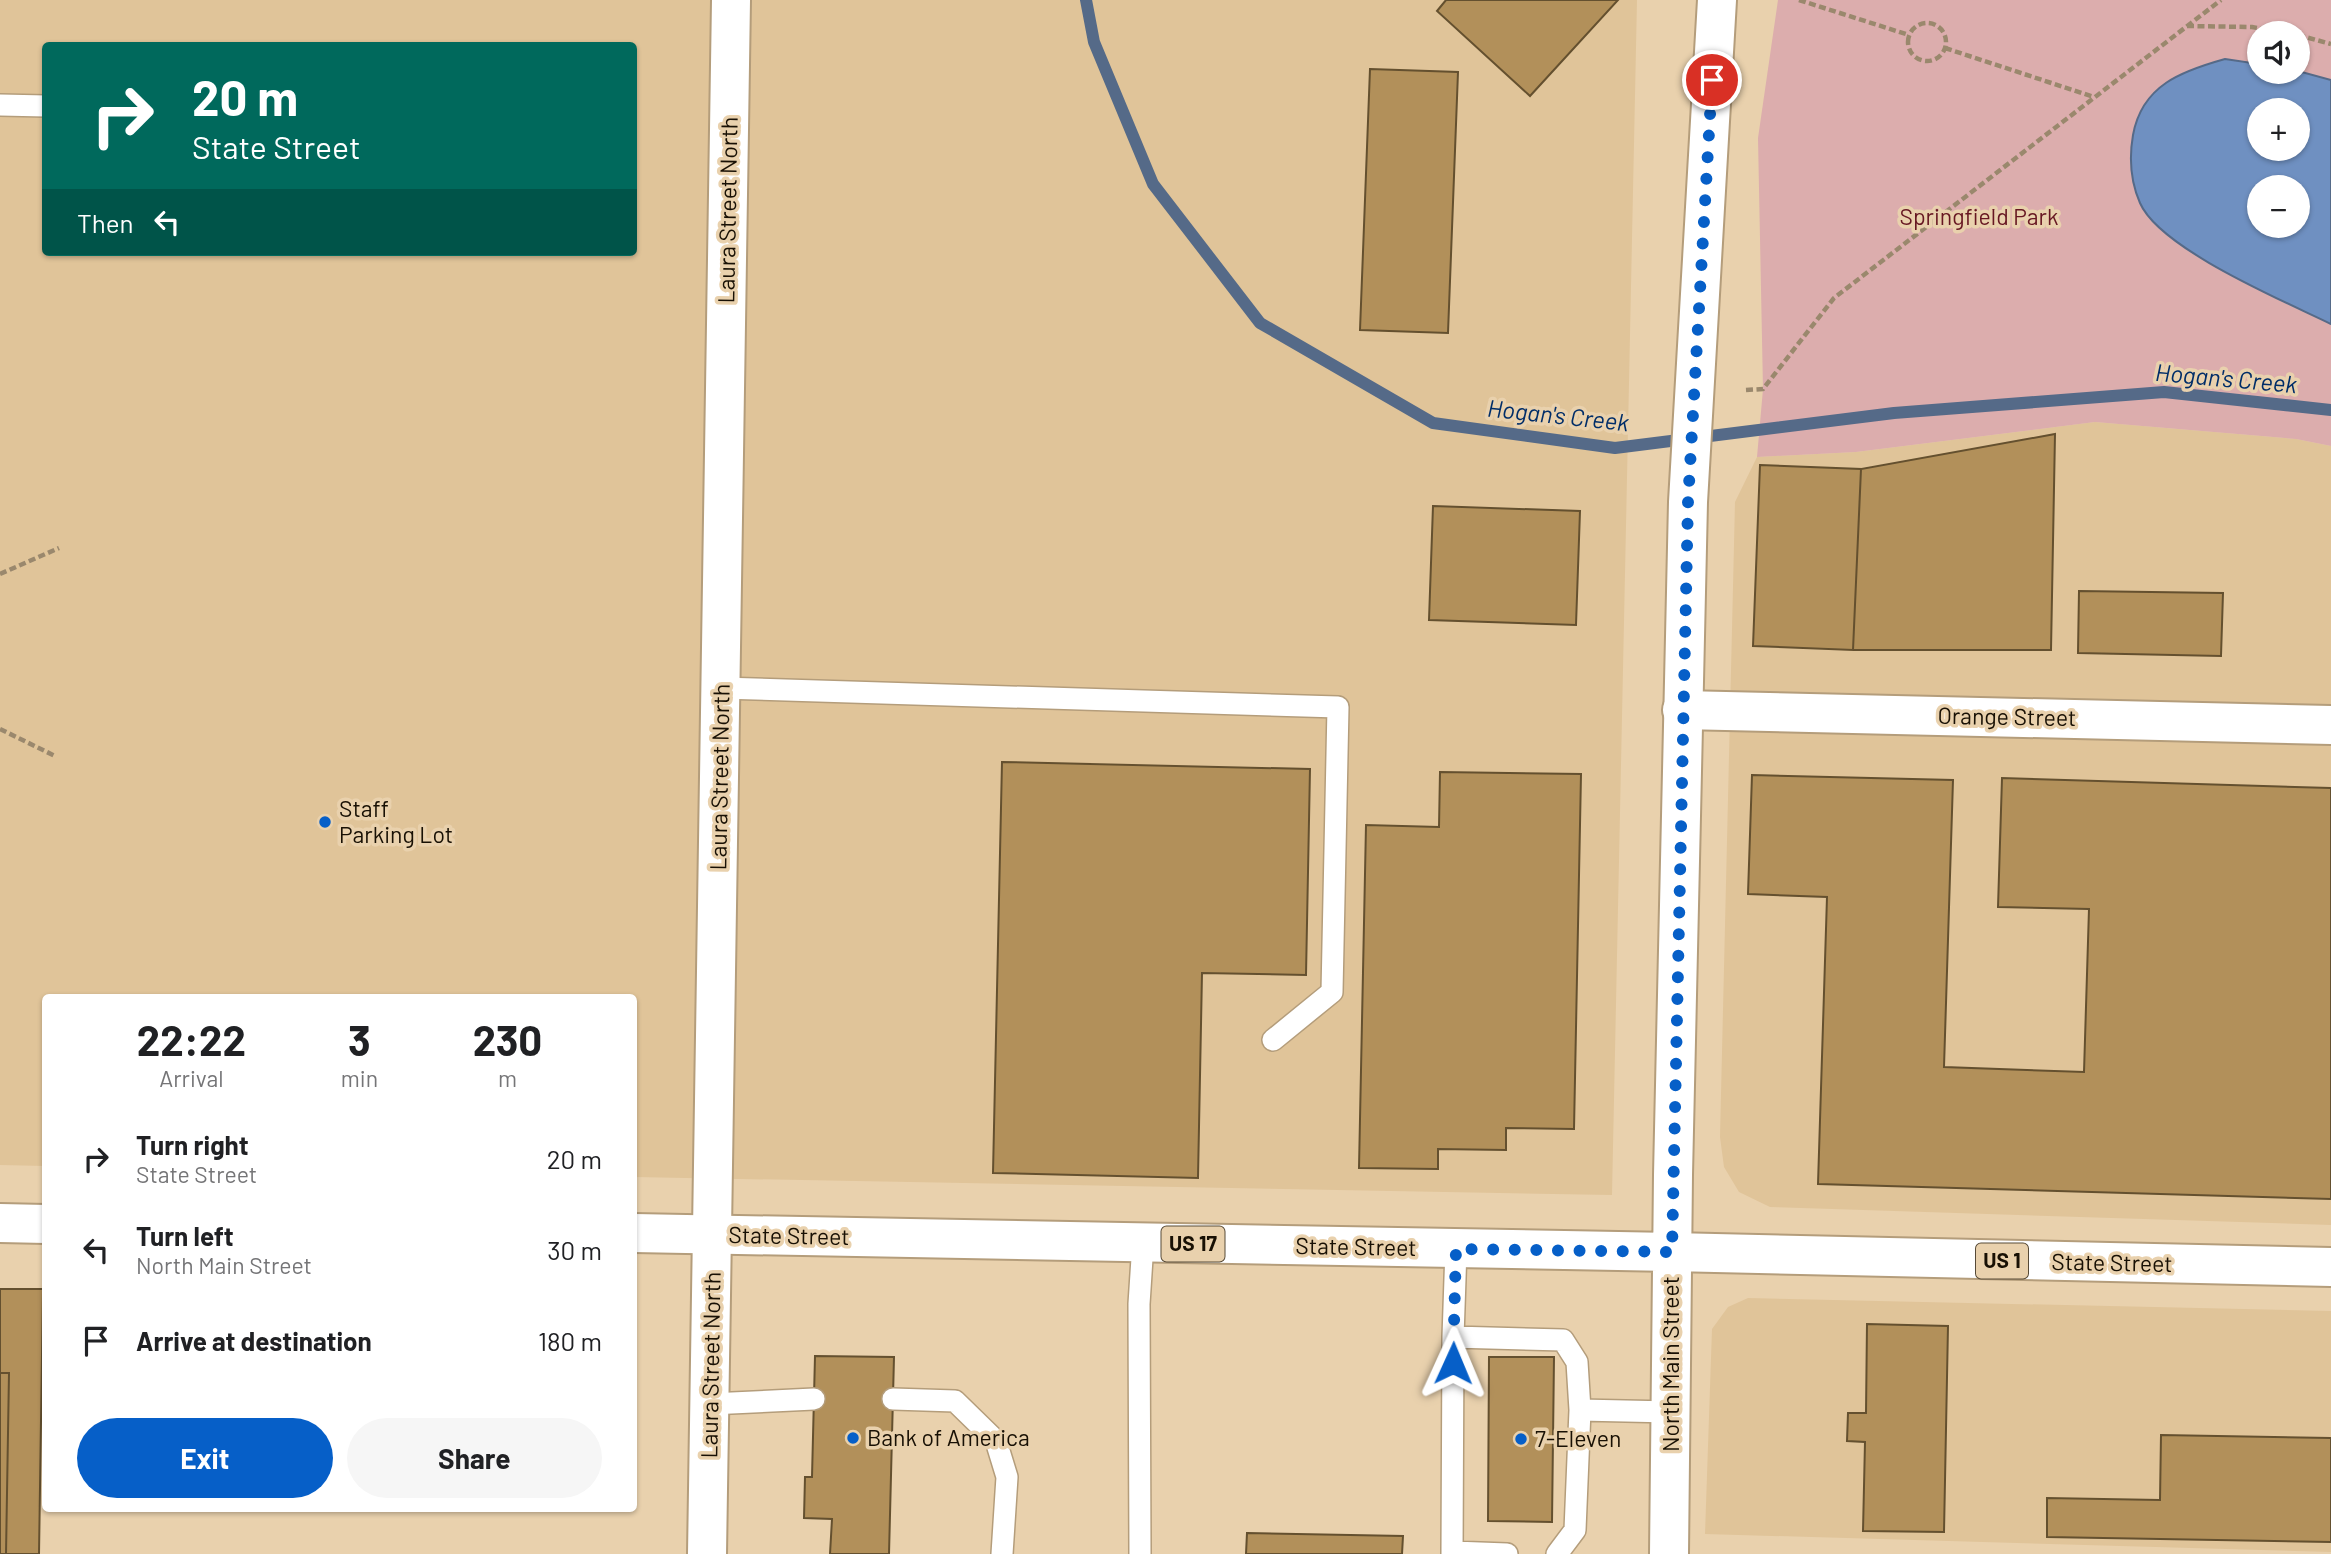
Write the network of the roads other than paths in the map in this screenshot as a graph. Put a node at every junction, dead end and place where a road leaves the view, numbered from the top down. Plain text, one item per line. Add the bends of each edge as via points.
1 (732, 0) edge
2 (1717, 0) edge
3 (0, 106) edge
4 (42, 106) edge
5 (721, 688) junction
6 (1682, 710) junction
7 (2331, 725) edge
8 (1273, 1040) dead end
9 (0, 1223) edge
10 (42, 1224) edge
11 (637, 1233) edge
12 (713, 1235) junction
13 (1143, 1243) junction
14 (1456, 1249) junction
15 (1672, 1252) junction
16 (2331, 1267) edge
17 (1453, 1337) junction
18 (814, 1399) dead end
19 (893, 1399) dead end
20 (710, 1404) junction
21 (1580, 1410) junction
22 (1671, 1412) junction
23 (1452, 1553) edge
24 (707, 1554) edge
25 (1002, 1554) edge
26 (1140, 1554) edge
27 (1507, 1554) edge
28 (1557, 1554) edge
29 (1669, 1554) edge

1 - 5 main road, Laura Street North
2 - 6 main road, North Main Street via 1694,372
3 - 4 lane
5 - 8 lane via 1338,707 1332,992
5 - 12 main road, Laura Street North
6 - 7 main road, Orange Street
6 - 15 main road, North Main Street
9 - 10 main road
11 - 12 main road, State Street / US 17
12 - 13 main road, State Street / US 17
12 - 20 main road, Laura Street North
13 - 14 main road, State Street / US 17
13 - 26 lane
14 - 15 main road, State Street / US 17
14 - 17 lane
15 - 16 main road, State Street / US 1
15 - 22 main road, North Main Street
17 - 21 lane via 1563,1340 1577,1362
17 - 23 lane
18 - 20 lane
19 - 25 lane via 955,1401 996,1441 1007,1477
20 - 24 main road, Laura Street North
21 - 22 lane
21 - 28 lane via 1575,1530
22 - 29 main road, North Main Street
23 - 27 lane

